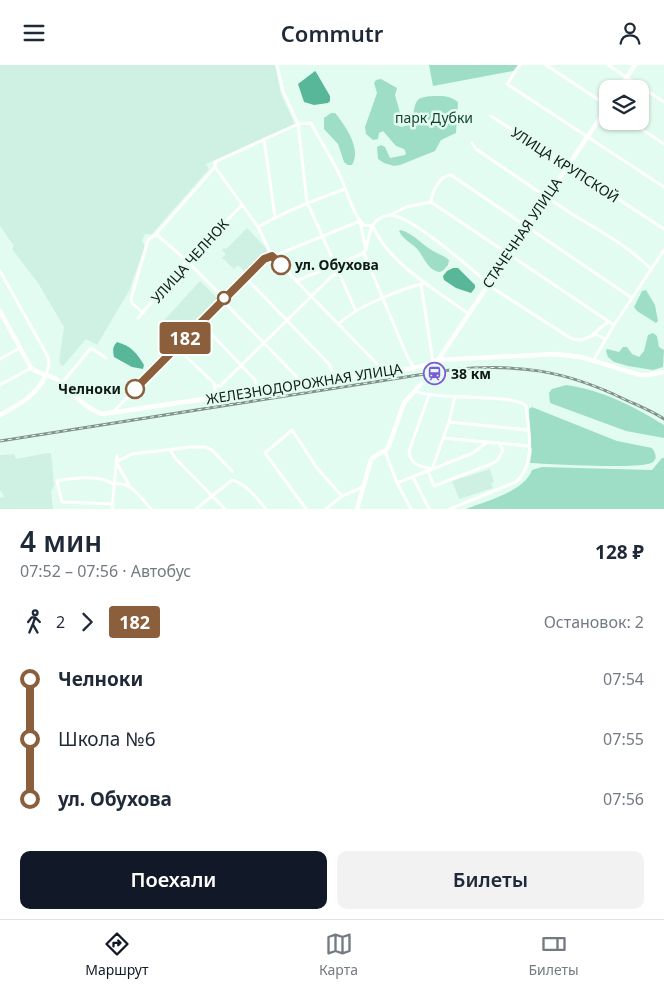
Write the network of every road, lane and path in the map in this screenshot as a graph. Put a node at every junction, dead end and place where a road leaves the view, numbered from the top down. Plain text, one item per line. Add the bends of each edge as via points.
1 (277, 65) edge
2 (520, 65) edge
3 (546, 65) edge
4 (608, 65) edge
5 (635, 65) edge
6 (627, 77) junction
7 (625, 80) edge
8 (599, 100) edge
9 (664, 102) edge
10 (490, 116) dead end
11 (599, 120) edge
12 (298, 124) junction
13 (643, 130) edge
14 (588, 136) junction
15 (264, 139) junction
16 (472, 143) dead end
17 (664, 144) edge
18 (567, 166) junction
19 (215, 167) junction
20 (664, 187) edge
21 (345, 189) junction
22 (546, 197) junction
23 (307, 202) junction
24 (431, 202) junction
25 (242, 205) junction
26 (390, 215) junction
27 (275, 217) junction
28 (360, 221) junction
29 (372, 226) junction
30 (258, 227) junction
31 (527, 227) junction
32 (664, 229) edge
33 (156, 234) junction
34 (322, 236) junction
35 (664, 249) edge
36 (365, 252) junction
37 (508, 255) junction
38 (272, 256) junction
39 (187, 261) junction
40 (336, 265) junction
41 (651, 269) junction
42 (0, 271) edge
43 (339, 273) junction
44 (245, 277) junction
45 (296, 281) junction
46 (426, 283) junction
47 (421, 284) junction
48 (488, 284) junction
49 (311, 296) junction
50 (632, 298) junction
51 (223, 299) junction
52 (383, 299) junction
53 (0, 311) edge
54 (356, 311) junction
55 (142, 313) junction
56 (469, 315) junction
57 (138, 318) dead end
58 (2, 319) edge
59 (287, 320) junction
60 (200, 322) junction
61 (608, 322) junction
62 (339, 324) junction
63 (614, 325) junction
64 (592, 335) junction
65 (605, 339) junction
66 (264, 343) junction
67 (176, 347) junction
68 (20, 348) junction
69 (106, 358) dead end
70 (0, 359) edge
71 (438, 360) junction
72 (593, 361) junction
73 (433, 363) junction
74 (242, 365) junction
75 (31, 368) junction
76 (414, 368) junction
77 (385, 372) junction
78 (664, 372) edge
79 (46, 375) junction
80 (334, 378) junction
81 (61, 384) junction
82 (298, 384) junction
83 (421, 384) dead end
84 (0, 385) edge
85 (214, 387) junction
86 (258, 390) junction
87 (415, 391) junction
88 (429, 395) junction
89 (455, 396) junction
90 (216, 397) junction
91 (111, 414) junction
92 (0, 415) edge
93 (449, 422) junction
94 (528, 430) junction
95 (443, 438) junction
96 (487, 442) junction
97 (499, 443) junction
98 (529, 446) junction
99 (170, 450) junction
100 (385, 451) junction
101 (117, 456) dead end
102 (116, 462) junction
103 (430, 470) junction
104 (232, 471) dead end
105 (413, 477) junction
106 (397, 483) junction
107 (114, 484) junction
108 (129, 485) junction
109 (363, 487) junction
110 (212, 496) junction
111 (342, 497) junction
112 (113, 503) junction
113 (112, 509) edge
114 (151, 509) edge
115 (196, 509) edge
116 (225, 509) edge
117 (266, 509) edge
118 (306, 509) edge
119 (326, 509) edge
120 (357, 509) edge
121 (411, 509) edge
122 (429, 509) edge
123 (450, 509) edge

1 - 12 street via 283,91
2 - 14 street via 507,84
3 - 8 street
4 - 6 street
5 - 6 street
6 - 7 street
6 - 9 street
10 - 18 street, УЛИЦА КРУПСКОЙ
11 - 14 street, СТАЧЕЧНАЯ УЛИЦА
12 - 15 street
12 - 21 street via 311,123
12 - 23 street
13 - 17 street
14 - 18 street, СТАЧЕЧНАЯ УЛИЦА
14 - 20 street
15 - 19 street via 215,162
15 - 27 street
16 - 22 street
18 - 22 street, СТАЧЕЧНАЯ УЛИЦА
18 - 32 street, УЛИЦА КРУПСКОЙ
19 - 25 street
19 - 33 street
21 - 23 street
21 - 28 street
22 - 31 street, СТАЧЕЧНАЯ УЛИЦА
22 - 41 street via 624,245
23 - 27 street
23 - 34 street
24 - 26 street via 406,207
24 - 31 street via 442,178 451,175
24 - 37 street
25 - 30 street
25 - 39 street, УЛИЦА ЧЕЛНОК
26 - 29 street
26 - 48 street via 424,232
27 - 30 street
28 - 29 street
28 - 34 street
28 - 36 street
29 - 36 street
29 - 46 street via 389,251
30 - 38 street
31 - 37 street, СТАЧЕЧНАЯ УЛИЦА
31 - 50 street
33 - 39 street
33 - 55 street via 148,240 131,299
34 - 38 street
34 - 40 street
35 - 41 street
36 - 40 street
36 - 52 street
37 - 48 street, СТАЧЕЧНАЯ УЛИЦА
37 - 61 street
38 - 44 street via 264,259
38 - 45 street
39 - 51 street
39 - 55 street, УЛИЦА ЧЕЛНОК
40 - 43 street
40 - 45 street
41 - 50 street
42 - 79 street via 48,357
43 - 49 street
43 - 54 street
44 - 51 street
44 - 59 street
45 - 49 street
46 - 47 street
46 - 56 street
47 - 52 street
47 - 73 street
48 - 56 street, СТАЧЕЧНАЯ УЛИЦА
48 - 64 street via 572,339 582,340
49 - 59 street
49 - 62 street
50 - 63 street
51 - 60 street
51 - 66 street
52 - 54 street
52 - 76 street
53 - 58 street
54 - 62 street
55 - 57 street, УЛИЦА ЧЕЛНОК
56 - 71 street, СТАЧЕЧНАЯ УЛИЦА
58 - 68 street
59 - 66 street
59 - 80 street via 329,364
60 - 67 street
60 - 74 street
61 - 63 street
61 - 64 street
62 - 77 street
63 - 65 street
64 - 65 street
65 - 72 street
66 - 74 street
66 - 82 street via 297,377
67 - 85 street via 214,383
67 - 91 street
68 - 70 street
68 - 75 street
69 - 81 street via 91,347
71 - 72 street, ЖЕЛЕЗНОДОРОЖНАЯ УЛИЦА via 556,354
71 - 73 street, ЖЕЛЕЗНОДОРОЖНАЯ УЛИЦА
72 - 78 street, ЖЕЛЕЗНОДОРОЖНАЯ УЛИЦА via 640,375
73 - 76 street, ЖЕЛЕЗНОДОРОЖНАЯ УЛИЦА
74 - 85 street via 221,385
74 - 86 street via 255,380
75 - 79 street
75 - 84 street
76 - 77 street, ЖЕЛЕЗНОДОРОЖНАЯ УЛИЦА
77 - 80 street, ЖЕЛЕЗНОДОРОЖНАЯ УЛИЦА
79 - 81 street
79 - 92 street via 37,391
80 - 82 street, ЖЕЛЕЗНОДОРОЖНАЯ УЛИЦА
81 - 91 street via 98,412
82 - 86 street, ЖЕЛЕЗНОДОРОЖНАЯ УЛИЦА
83 - 87 street
85 - 90 street
86 - 90 street, ЖЕЛЕЗНОДОРОЖНАЯ УЛИЦА
87 - 88 street
87 - 100 street via 404,403
88 - 89 street
88 - 103 street via 409,451 415,465
89 - 93 street
89 - 94 street via 524,404
90 - 91 street, ЖЕЛЕЗНОДОРОЖНАЯ УЛИЦА
93 - 94 street
93 - 95 street
94 - 98 street
95 - 96 street
95 - 103 street
96 - 97 street
96 - 103 street via 474,453
97 - 98 street
97 - 103 street via 503,450 497,461 479,469 434,486
98 - 123 street via 527,467 516,482
99 - 102 street via 132,453
99 - 104 street via 209,448
99 - 110 street
100 - 106 street
100 - 109 street via 372,457
101 - 102 street
102 - 107 street
102 - 108 street
103 - 105 street
105 - 106 street
105 - 122 street
106 - 121 street
107 - 108 street
107 - 112 street
107 - 112 street via 107,479 92,478 57,481 62,502
108 - 114 street
109 - 111 street
109 - 120 street
110 - 115 street
110 - 116 street
110 - 117 street via 234,480 256,496
111 - 118 street via 317,468 292,430 265,453
111 - 119 street
112 - 113 street

